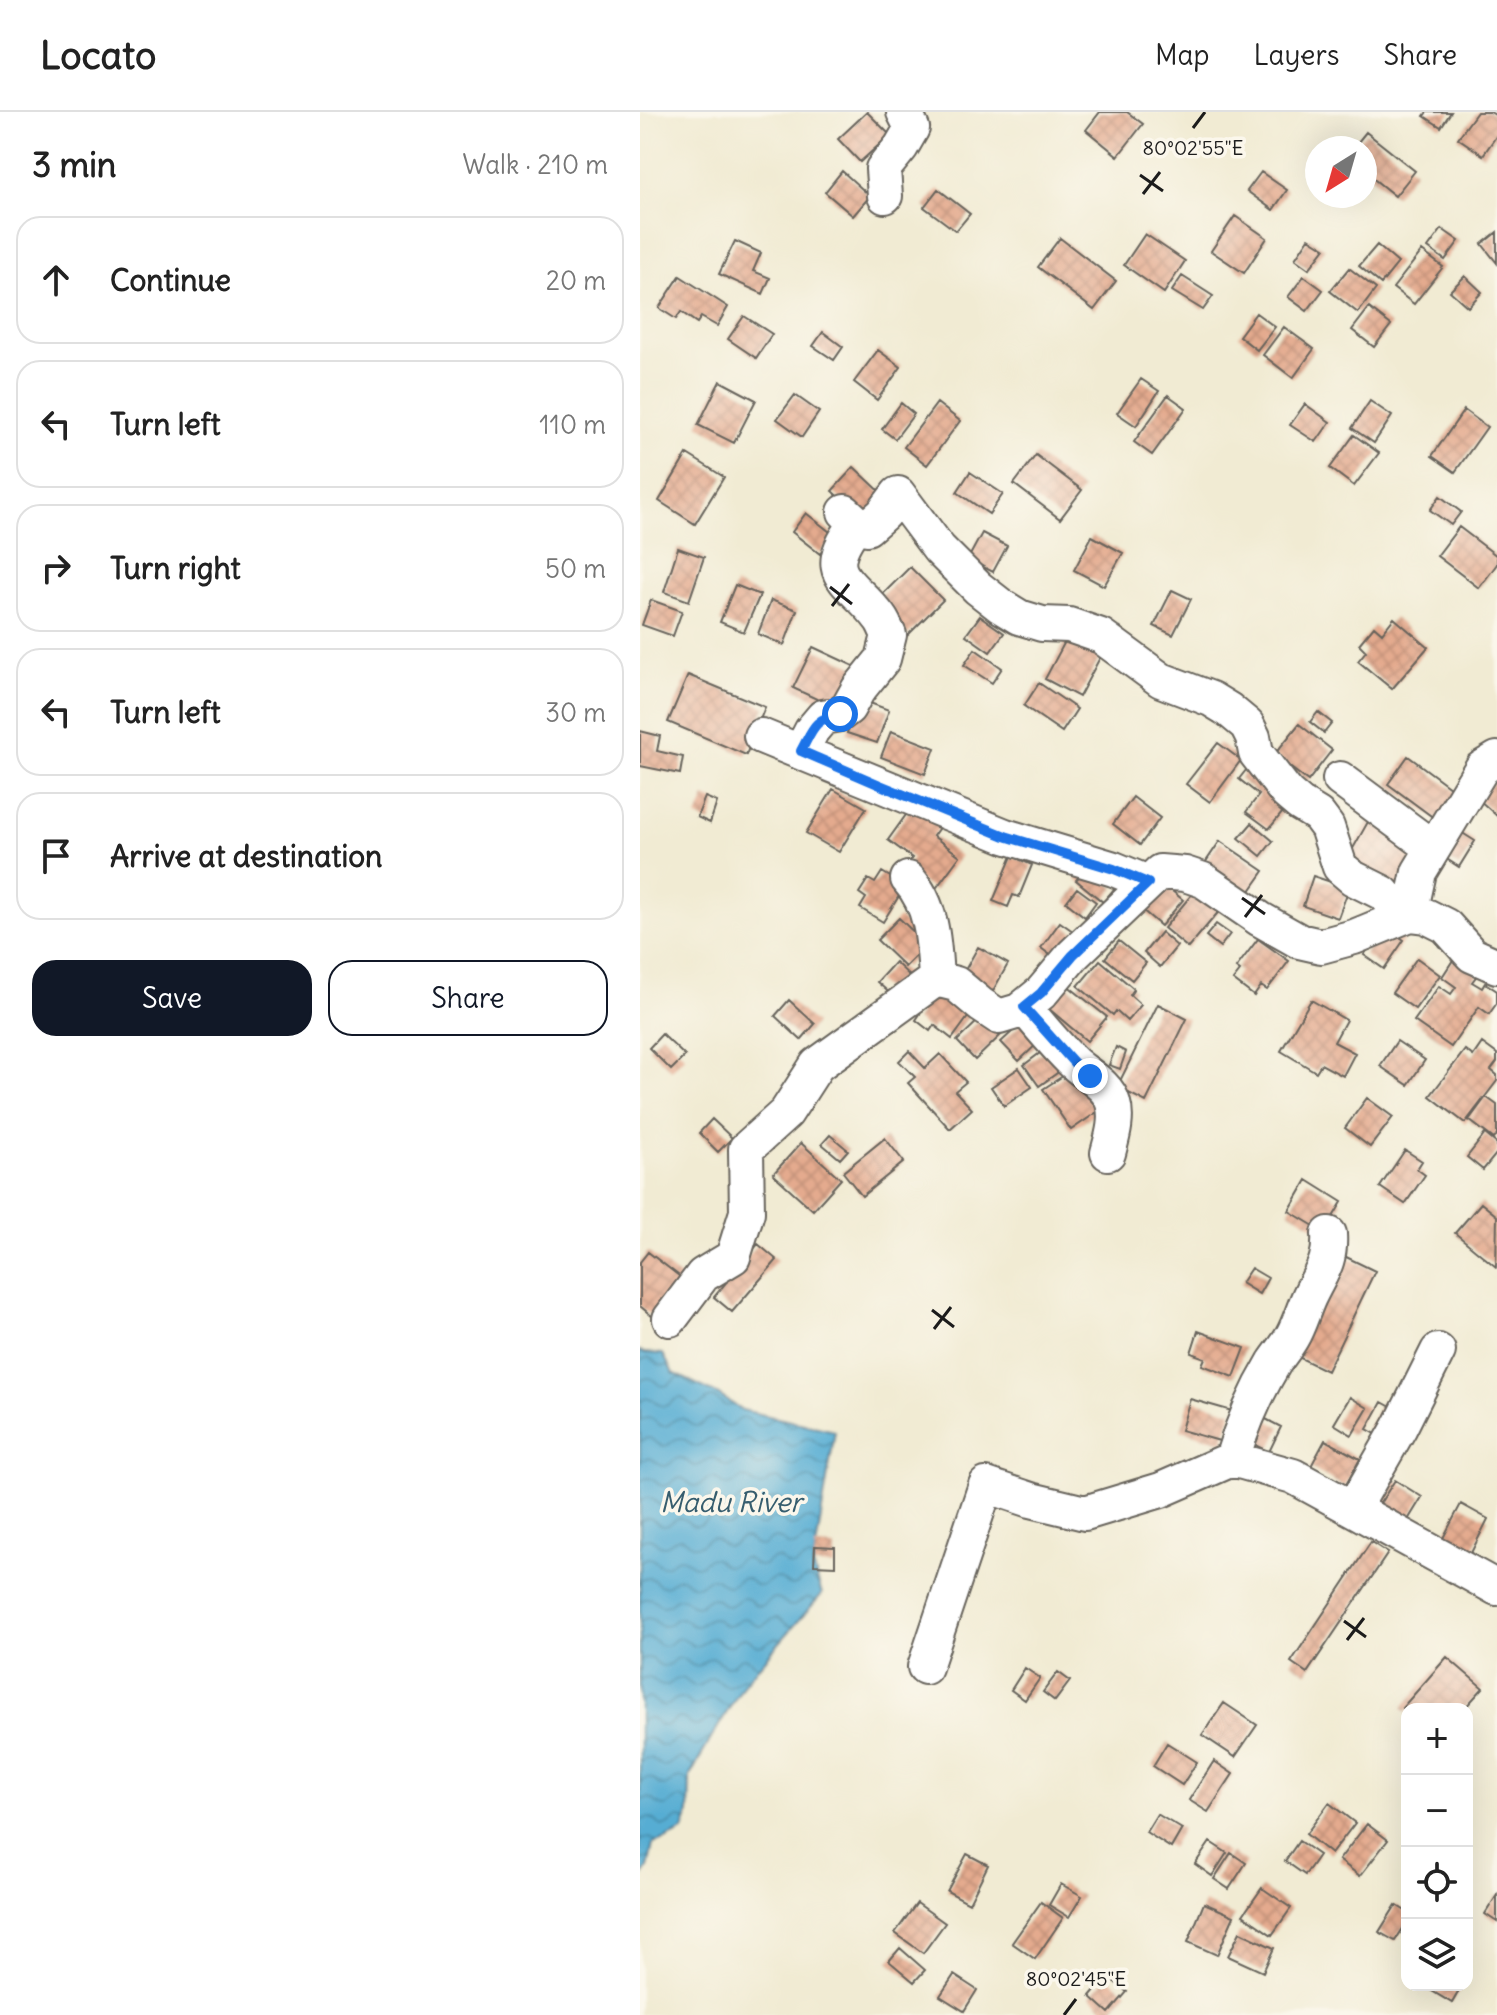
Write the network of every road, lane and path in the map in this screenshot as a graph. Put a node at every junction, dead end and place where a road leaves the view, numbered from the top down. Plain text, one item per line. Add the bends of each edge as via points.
1 (904, 112) edge
2 (885, 196) dead end
3 (761, 736) dead end
4 (801, 751) junction
5 (1497, 759) edge
6 (1340, 779) dead end
7 (1433, 848) junction
8 (908, 879) dead end
9 (1148, 883) junction
10 (1401, 917) junction
11 (1497, 966) edge
12 (936, 979) junction
13 (1024, 1007) junction
14 (1108, 1153) dead end
15 (1329, 1234) dead end
16 (670, 1319) dead end
17 (1438, 1351) dead end
18 (1232, 1459) junction
19 (1353, 1509) junction
20 (1497, 1588) edge
21 (925, 1667) dead end

1 - 2 street via 912,128 883,169
3 - 4 street
4 - 9 street via 1005,836
4 - 10 street via 823,717 848,708 883,659 889,635 841,574 838,559 851,518 867,528 898,494 939,549 1001,606 1042,624 1069,625 1101,636 1161,680 1211,699 1247,725 1256,753 1287,793 1327,827 1340,867 1383,893
5 - 7 street via 1482,768
6 - 7 street
7 - 10 street
8 - 12 street via 928,915
9 - 10 street via 1160,872 1203,880 1299,941 1321,946
9 - 13 street
10 - 11 street via 1426,916 1446,926 1472,955
12 - 13 street via 956,984 999,1017
12 - 16 street via 817,1065 786,1113 746,1149 747,1212 733,1257 703,1275
13 - 14 street via 1109,1095 1114,1118
15 - 18 street via 1328,1261 1292,1339 1253,1403
17 - 19 street
18 - 19 street via 1293,1476
18 - 21 street via 1161,1490 1085,1513 986,1485
19 - 20 street

